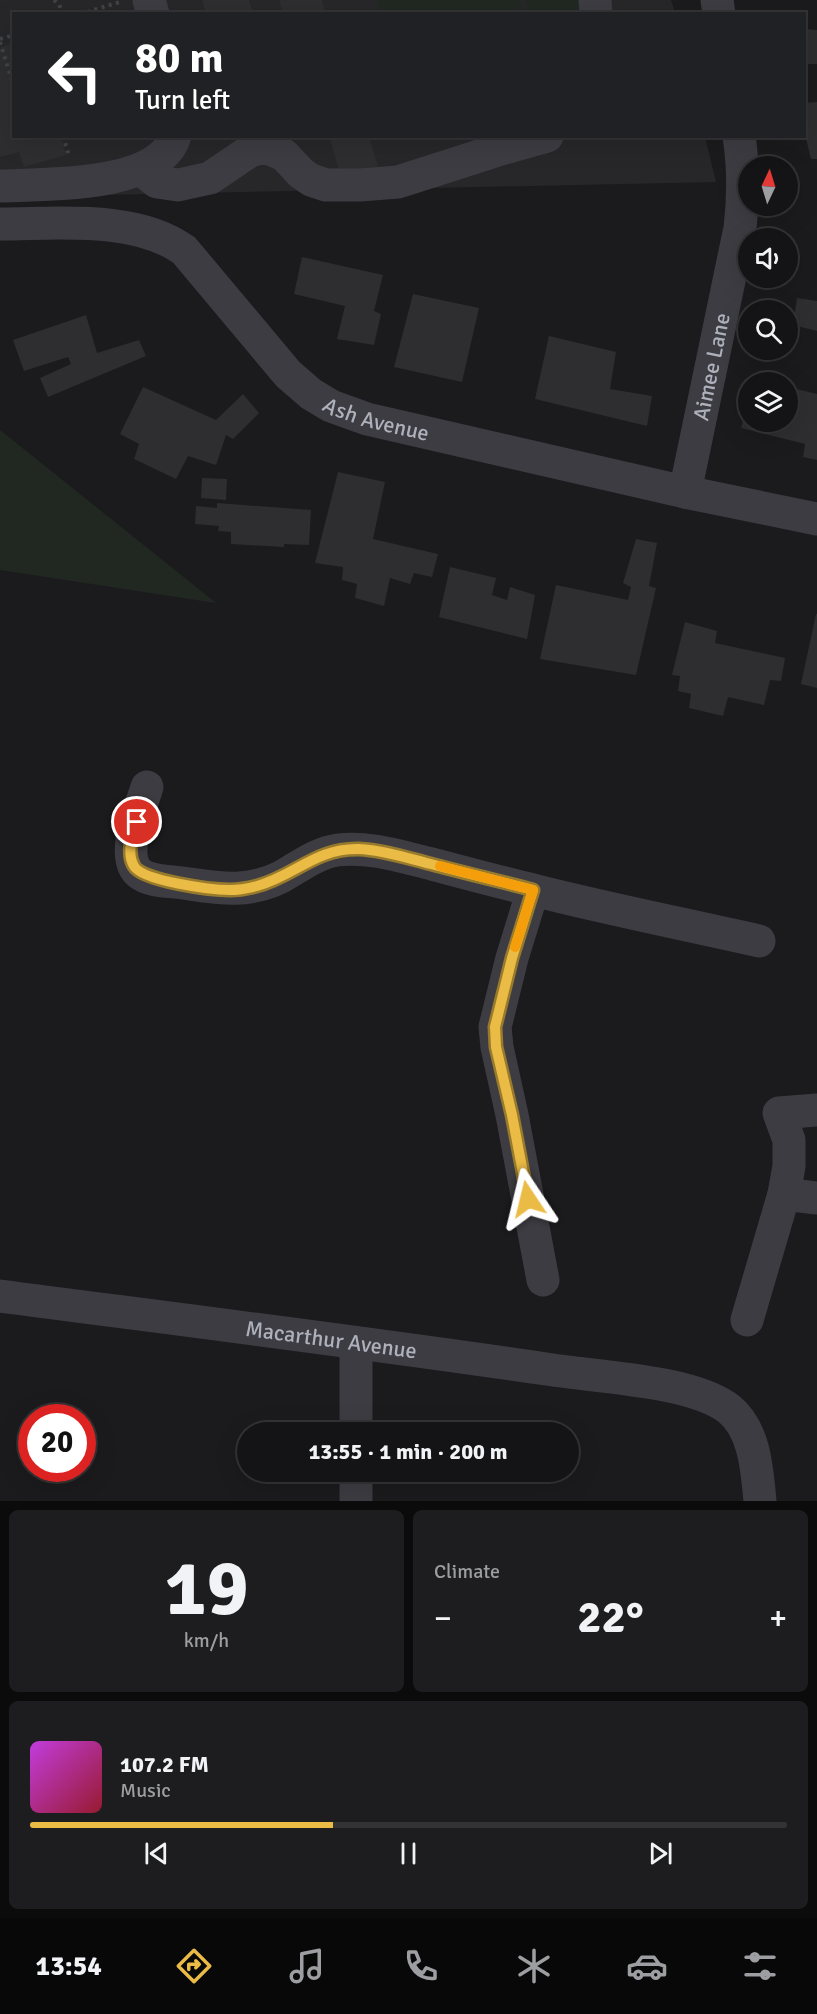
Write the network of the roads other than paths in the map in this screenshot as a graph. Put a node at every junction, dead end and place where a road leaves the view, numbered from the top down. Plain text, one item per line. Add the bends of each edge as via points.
1 (136, 1) edge
2 (150, 12) edge
3 (174, 138) edge
4 (540, 138) edge
5 (739, 138) edge
6 (142, 170) junction
7 (0, 186) edge
8 (0, 224) edge
9 (685, 492) junction
10 (817, 519) edge
11 (147, 787) dead end
12 (533, 890) junction
13 (759, 941) dead end
14 (817, 1110) edge
15 (784, 1194) junction
16 (817, 1198) edge
17 (543, 1280) dead end
18 (0, 1296) edge
19 (747, 1320) dead end
20 (356, 1342) junction
21 (356, 1422) edge
22 (356, 1482) edge
23 (356, 1501) edge
24 (760, 1501) edge

1 - 2 street
3 - 6 street via 169,152
4 - 6 street via 398,182 326,185 301,173 284,155 261,148 210,178 178,185 157,182
5 - 9 street, Aimee Lane via 744,172 740,228
6 - 7 street via 73,182
8 - 9 street, Ash Avenue via 128,228 172,241 184,250 288,374 331,406 367,419
9 - 10 street, Ash Avenue
11 - 12 street via 131,854 133,866 140,874 156,880 230,890 279,878 317,856 360,849
12 - 13 street
12 - 17 street via 495,1027
14 - 15 street via 779,1113 789,1140
15 - 16 street
15 - 19 street
18 - 20 street, Macarthur Avenue
20 - 21 street
20 - 24 street, Macarthur Avenue via 694,1392 730,1410 743,1425 757,1471
22 - 23 street

